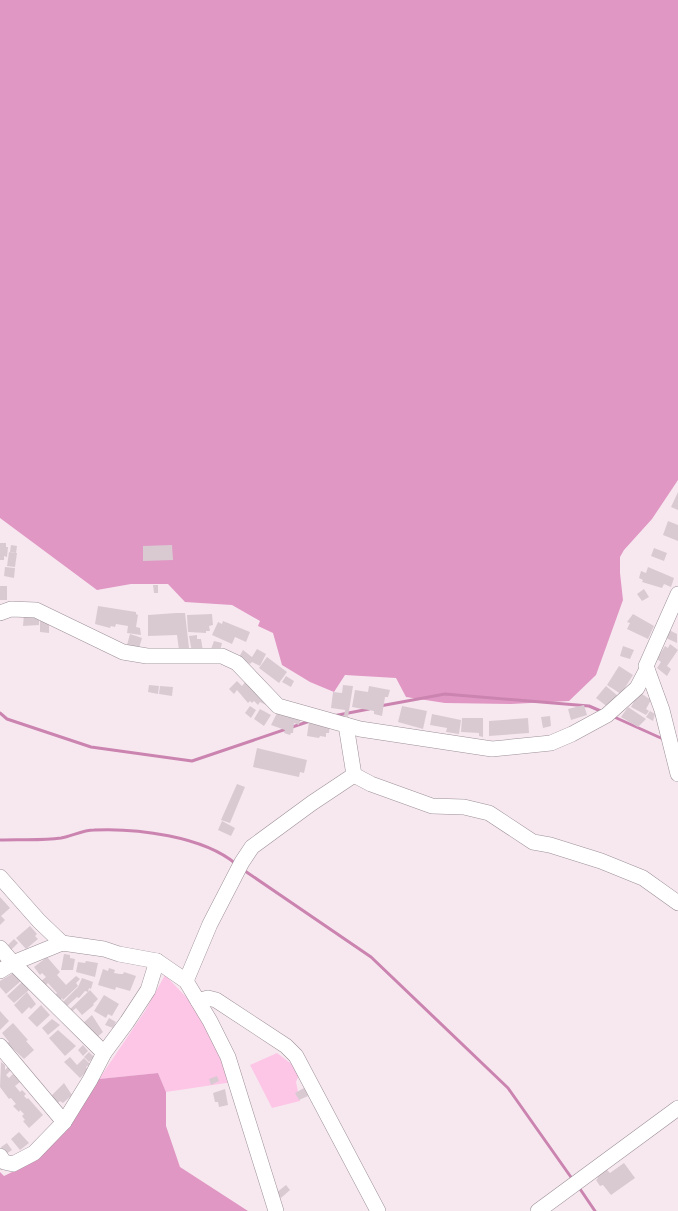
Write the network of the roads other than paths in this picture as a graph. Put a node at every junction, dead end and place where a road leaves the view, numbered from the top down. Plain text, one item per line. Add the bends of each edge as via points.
1 (678, 594) edge
2 (0, 612) edge
3 (647, 670) junction
4 (346, 725) junction
5 (678, 774) edge
6 (354, 775) junction
7 (0, 877) edge
8 (678, 902) edge
9 (62, 943) junction
10 (0, 948) edge
11 (157, 961) junction
12 (13, 963) junction
13 (0, 971) edge
14 (186, 981) junction
15 (198, 1001) junction
16 (0, 1046) edge
17 (104, 1053) junction
18 (678, 1108) edge
19 (64, 1122) junction
20 (0, 1156) edge
21 (276, 1211) edge
22 (378, 1211) edge
23 (538, 1211) edge

1 - 3 street via 646,666
2 - 4 street via 11,609 36,610 123,652 147,656 222,656 237,663 278,706
3 - 4 street via 637,688 607,715 551,743 492,749
3 - 5 street via 662,710
4 - 6 street
6 - 8 street via 371,784 432,806 464,807 489,813 533,842 601,861 643,878
6 - 14 street via 252,847 210,924
7 - 9 street
9 - 11 street
9 - 12 street
10 - 12 street
11 - 14 street
11 - 17 street via 148,990
12 - 13 street
12 - 17 street
14 - 15 street
15 - 21 street via 228,1057
15 - 22 street via 208,998 216,1000 286,1046 296,1056
16 - 19 street
17 - 19 street
18 - 23 street
19 - 20 street via 34,1153 13,1164 4,1162

